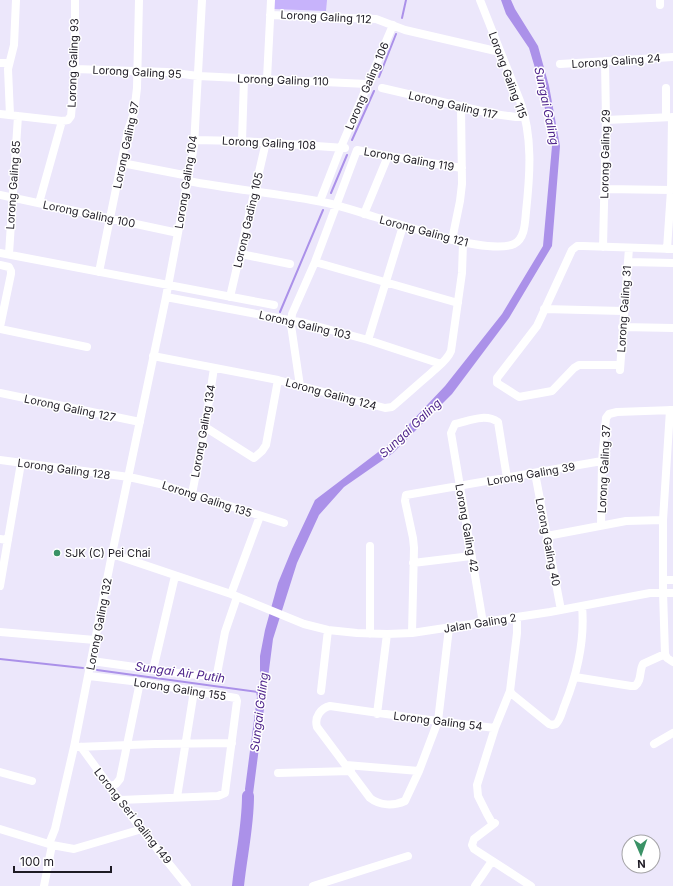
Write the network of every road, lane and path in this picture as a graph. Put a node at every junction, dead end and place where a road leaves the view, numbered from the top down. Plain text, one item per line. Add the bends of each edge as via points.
1 (16, 0) edge
2 (75, 0) edge
3 (139, 0) edge
4 (202, 0) edge
5 (271, 0) edge
6 (480, 0) edge
7 (270, 15) junction
8 (393, 25) junction
9 (500, 52) junction
10 (673, 57) edge
11 (605, 62) junction
12 (4, 63) edge
13 (560, 64) dead end
14 (75, 69) junction
15 (137, 71) junction
16 (198, 76) junction
17 (244, 79) junction
18 (267, 79) junction
19 (367, 84) junction
20 (382, 88) dead end
21 (666, 88) dead end
22 (461, 107) junction
23 (0, 114) edge
24 (14, 116) junction
25 (525, 117) junction
26 (670, 117) edge
27 (606, 120) junction
28 (62, 121) junction
29 (194, 140) junction
30 (242, 141) junction
31 (266, 142) junction
32 (343, 147) junction
33 (388, 156) junction
34 (122, 162) junction
35 (462, 168) junction
36 (188, 179) junction
37 (605, 189) junction
38 (671, 190) junction
39 (255, 191) junction
40 (0, 195) edge
41 (12, 198) junction
42 (320, 201) junction
43 (39, 203) junction
44 (335, 205) junction
45 (364, 214) junction
46 (110, 219) junction
47 (403, 226) junction
48 (178, 233) junction
49 (452, 240) junction
50 (463, 243) junction
51 (514, 244) joint
52 (603, 247) junction
53 (629, 248) junction
54 (670, 249) edge
55 (4, 253) edge
56 (241, 254) junction
57 (315, 262) junction
58 (628, 262) junction
59 (673, 263) edge
60 (290, 264) dead end
61 (0, 265) edge
62 (99, 272) junction
63 (386, 282) junction
64 (168, 286) junction
65 (166, 297) junction
66 (230, 297) junction
67 (458, 303) junction
68 (274, 305) dead end
69 (544, 309) junction
70 (623, 311) junction
71 (291, 320) junction
72 (622, 327) junction
73 (0, 328) edge
74 (673, 328) edge
75 (368, 340) junction
76 (87, 347) dead end
77 (153, 356) junction
78 (441, 364) junction
79 (214, 368) junction
80 (278, 380) junction
81 (300, 386) junction
82 (0, 393) edge
83 (672, 410) edge
84 (140, 422) junction
85 (205, 427) junction
86 (0, 460) edge
87 (602, 461) junction
88 (22, 463) junction
89 (536, 473) junction
90 (129, 477) junction
91 (508, 478) junction
92 (460, 486) junction
93 (192, 494) junction
94 (260, 516) junction
95 (663, 520) junction
96 (284, 524) dead end
97 (601, 525) junction
98 (546, 536) junction
99 (4, 540) edge
100 (370, 546) dead end
101 (112, 554) junction
102 (471, 556) junction
103 (413, 563) junction
104 (175, 576) junction
105 (663, 580) junction
106 (673, 580) edge
107 (0, 586) edge
108 (663, 592) junction
109 (673, 593) edge
110 (234, 595) junction
111 (582, 606) junction
112 (561, 610) junction
113 (517, 618) junction
114 (483, 623) junction
115 (449, 628) junction
116 (328, 630) junction
117 (0, 632) edge
118 (412, 633) junction
119 (370, 634) junction
120 (387, 634) junction
121 (95, 640) junction
122 (665, 654) junction
123 (92, 661) junction
124 (673, 662) edge
125 (153, 670) junction
126 (89, 676) junction
127 (575, 677) junction
128 (140, 682) junction
129 (194, 691) junction
130 (321, 691) dead end
131 (510, 691) junction
132 (377, 714) junction
133 (438, 722) junction
134 (495, 728) junction
135 (673, 733) edge
136 (186, 743) junction
137 (232, 743) junction
138 (127, 744) junction
139 (654, 744) dead end
140 (77, 747) junction
141 (349, 768) junction
142 (420, 771) junction
143 (0, 772) edge
144 (278, 773) dead end
145 (32, 781) dead end
146 (110, 786) junction
147 (177, 797) junction
148 (120, 800) junction
149 (0, 829) edge
150 (142, 829) junction
151 (51, 844) junction
152 (408, 856) dead end
153 (492, 861) junction
154 (322, 885) edge
155 (44, 886) edge
156 (186, 886) edge
157 (313, 886) edge
158 (475, 886) edge
159 (530, 886) edge

1 - 12 street, Lorong Galing 85 via 14,45
2 - 14 street, Lorong Galing 93
3 - 15 street, Lorong Galing 97
4 - 16 street, Lorong Galing 104
5 - 7 street
6 - 9 street, Lorong Galing 115
7 - 8 street, Lorong Galing 112 via 366,18
7 - 18 street
8 - 9 street, Lorong Galing 112
8 - 19 street, Lorong Galing 106
9 - 25 street, Lorong Galing 115
10 - 11 street, Lorong Galing 24
11 - 13 street, Lorong Galing 24
11 - 27 street, Lorong Galing 29
12 - 24 street, Lorong Galing 85
14 - 15 street, Lorong Galing 95
14 - 28 street, Lorong Galing 93 via 71,116 68,120
15 - 16 street, Lorong Galing 95
15 - 34 street, Lorong Galing 97 via 134,113
16 - 17 street, Lorong Galing 110
16 - 29 street, Lorong Galing 104
17 - 18 street, Lorong Galing 110
17 - 30 street
18 - 19 street, Lorong Galing 110
19 - 32 street, Lorong Galing 106
20 - 22 street, Lorong Galing 117
21 - 26 street
22 - 25 street, Lorong Galing 117 via 505,116
22 - 35 street
23 - 24 street
24 - 28 street
24 - 41 street, Lorong Galing 85
25 - 51 street, Lorong Galing 115 via 530,179 524,227 521,237
26 - 27 street
26 - 38 street
27 - 37 street, Lorong Galing 29
28 - 43 street
29 - 30 street, Lorong Galing 108
29 - 36 street, Lorong Galing 104
30 - 31 street, Lorong Galing 108
31 - 32 street, Lorong Galing 108
31 - 39 street, Lorong Gading 105
32 - 42 street, Lorong Galing 106
33 - 35 street, Lorong Galing 119
33 - 44 street, Lorong Galing 119 via 357,150
33 - 45 street
34 - 36 street, Lorong Galing 121
34 - 46 street, Lorong Galing 97
35 - 49 street via 460,201
36 - 39 street, Lorong Galing 121 via 222,188
36 - 48 street, Lorong Galing 104
37 - 38 street
37 - 52 street, Lorong Galing 29
38 - 54 street
39 - 42 street, Lorong Galing 121
39 - 56 street, Lorong Gading 105
40 - 41 street, Lorong Galing 100
41 - 43 street, Lorong Galing 100
41 - 55 street, Lorong Galing 85
42 - 44 street, Lorong Galing 121
43 - 46 street, Lorong Galing 100
44 - 45 street, Lorong Galing 121
44 - 57 street
45 - 47 street, Lorong Galing 121
46 - 48 street, Lorong Galing 100
46 - 62 street, Lorong Galing 97
47 - 49 street, Lorong Galing 121
47 - 63 street
48 - 64 street, Lorong Galing 104
49 - 50 street, Lorong Galing 121
50 - 51 street, Lorong Galing 121 via 500,246
50 - 67 street, Lorong Galing 124
52 - 53 street
52 - 69 street via 577,246 572,250
53 - 54 street
53 - 58 street, Lorong Galing 31
55 - 62 street
56 - 60 street
56 - 66 street, Lorong Gading 105
57 - 63 street
57 - 71 street
58 - 59 street
58 - 70 street, Lorong Galing 31
61 - 73 street via 9,267 11,274
62 - 64 street
63 - 67 street
63 - 75 street
64 - 65 street, Lorong Galing 132
64 - 66 street
65 - 71 street, Lorong Galing 103
65 - 77 street, Lorong Galing 132
66 - 68 street
67 - 78 street, Lorong Galing 124 via 451,351
69 - 70 street
69 - 72 street, Lorong Galing 31 via 534,330 497,378 497,384 519,397 552,391 579,365 620,367
70 - 72 street, Lorong Galing 31
71 - 75 street, Lorong Galing 103
71 - 81 street
72 - 74 street
73 - 76 street
75 - 78 street, Lorong Galing 103
77 - 79 street, Lorong Galing 124
77 - 84 street, Lorong Galing 132
78 - 81 street, Lorong Galing 124 via 389,408
79 - 80 street, Lorong Galing 124
79 - 85 street, Lorong Galing 134
80 - 81 street, Lorong Galing 124
80 - 85 street via 266,445 254,458
82 - 84 street, Lorong Galing 127
83 - 87 street, Lorong Galing 37 via 609,414 606,418
83 - 95 street
84 - 90 street, Lorong Galing 132
85 - 93 street, Lorong Galing 134
86 - 88 street, Lorong Galing 128
87 - 89 street, Lorong Galing 39
87 - 97 street, Lorong Galing 37
88 - 90 street, Lorong Galing 128
88 - 99 street
89 - 91 street, Lorong Galing 39
89 - 98 street, Lorong Galing 40
90 - 93 street, Lorong Galing 135
90 - 101 street, Lorong Galing 132
91 - 92 street, Lorong Galing 39
91 - 92 street, Lorong Galing 42 via 498,422 485,418 453,426 451,433
92 - 102 street, Lorong Galing 42
92 - 103 street, Lorong Galing 39 via 405,497 413,538
93 - 94 street, Lorong Galing 135
94 - 96 street, Lorong Galing 135
94 - 110 street
95 - 97 street via 634,520
95 - 105 street
97 - 98 street
98 - 112 street, Lorong Galing 40
99 - 107 street
100 - 119 street
101 - 104 street, Jalan Galing 2
101 - 121 street, Lorong Galing 132
102 - 103 street
102 - 114 street, Lorong Galing 42
103 - 118 street
104 - 110 street, Jalan Galing 2
104 - 125 street
105 - 106 street
105 - 108 street
108 - 109 street, Jalan Galing 2
108 - 111 street, Jalan Galing 2
108 - 122 street
110 - 116 street, Jalan Galing 2 via 287,618
110 - 125 street via 216,676
111 - 112 street, Jalan Galing 2
111 - 127 street via 582,631
112 - 113 street, Jalan Galing 2
113 - 114 street, Jalan Galing 2
113 - 131 street
114 - 115 street, Jalan Galing 2
115 - 118 street, Jalan Galing 2
115 - 133 street
116 - 119 street, Jalan Galing 2
116 - 130 street
117 - 121 street
118 - 120 street, Jalan Galing 2
119 - 120 street, Jalan Galing 2
120 - 132 street
121 - 123 street, Lorong Galing 132
122 - 124 street
122 - 127 street via 641,666 639,681 635,686
123 - 125 street
123 - 126 street, Lorong Galing 132
126 - 128 street, Lorong Galing 155
126 - 140 street, Lorong Galing 132
127 - 131 street via 558,722 554,725 549,724
128 - 129 street, Lorong Galing 155
128 - 138 street
129 - 136 street
129 - 137 street, Lorong Galing 155 via 237,699
131 - 134 street
132 - 133 street, Lorong Galing 54
132 - 141 street, Lorong Galing 54 via 330,706 319,713 317,727
133 - 134 street, Lorong Galing 54
133 - 142 street
134 - 153 street, Lorong Galing 54 via 477,789 487,814 495,823 474,839 472,844 474,849
135 - 139 street
136 - 137 street
136 - 138 street
136 - 147 street
137 - 147 street, Lorong Galing 155 via 226,793 218,796
138 - 140 street
138 - 146 street via 120,779
140 - 146 street, Lorong Seri Galing 149
140 - 151 street, Lorong Galing 132
141 - 142 street
141 - 142 street via 374,802 387,805 405,801
141 - 144 street
143 - 145 street
146 - 148 street, Lorong Seri Galing 149
147 - 148 street, Lorong Galing 155
148 - 150 street, Lorong Seri Galing 149
149 - 151 street
150 - 151 street via 74,849
150 - 156 street, Lorong Seri Galing 149
151 - 155 street, Lorong Galing 132
152 - 154 street
153 - 158 street
153 - 159 street
154 - 157 street

